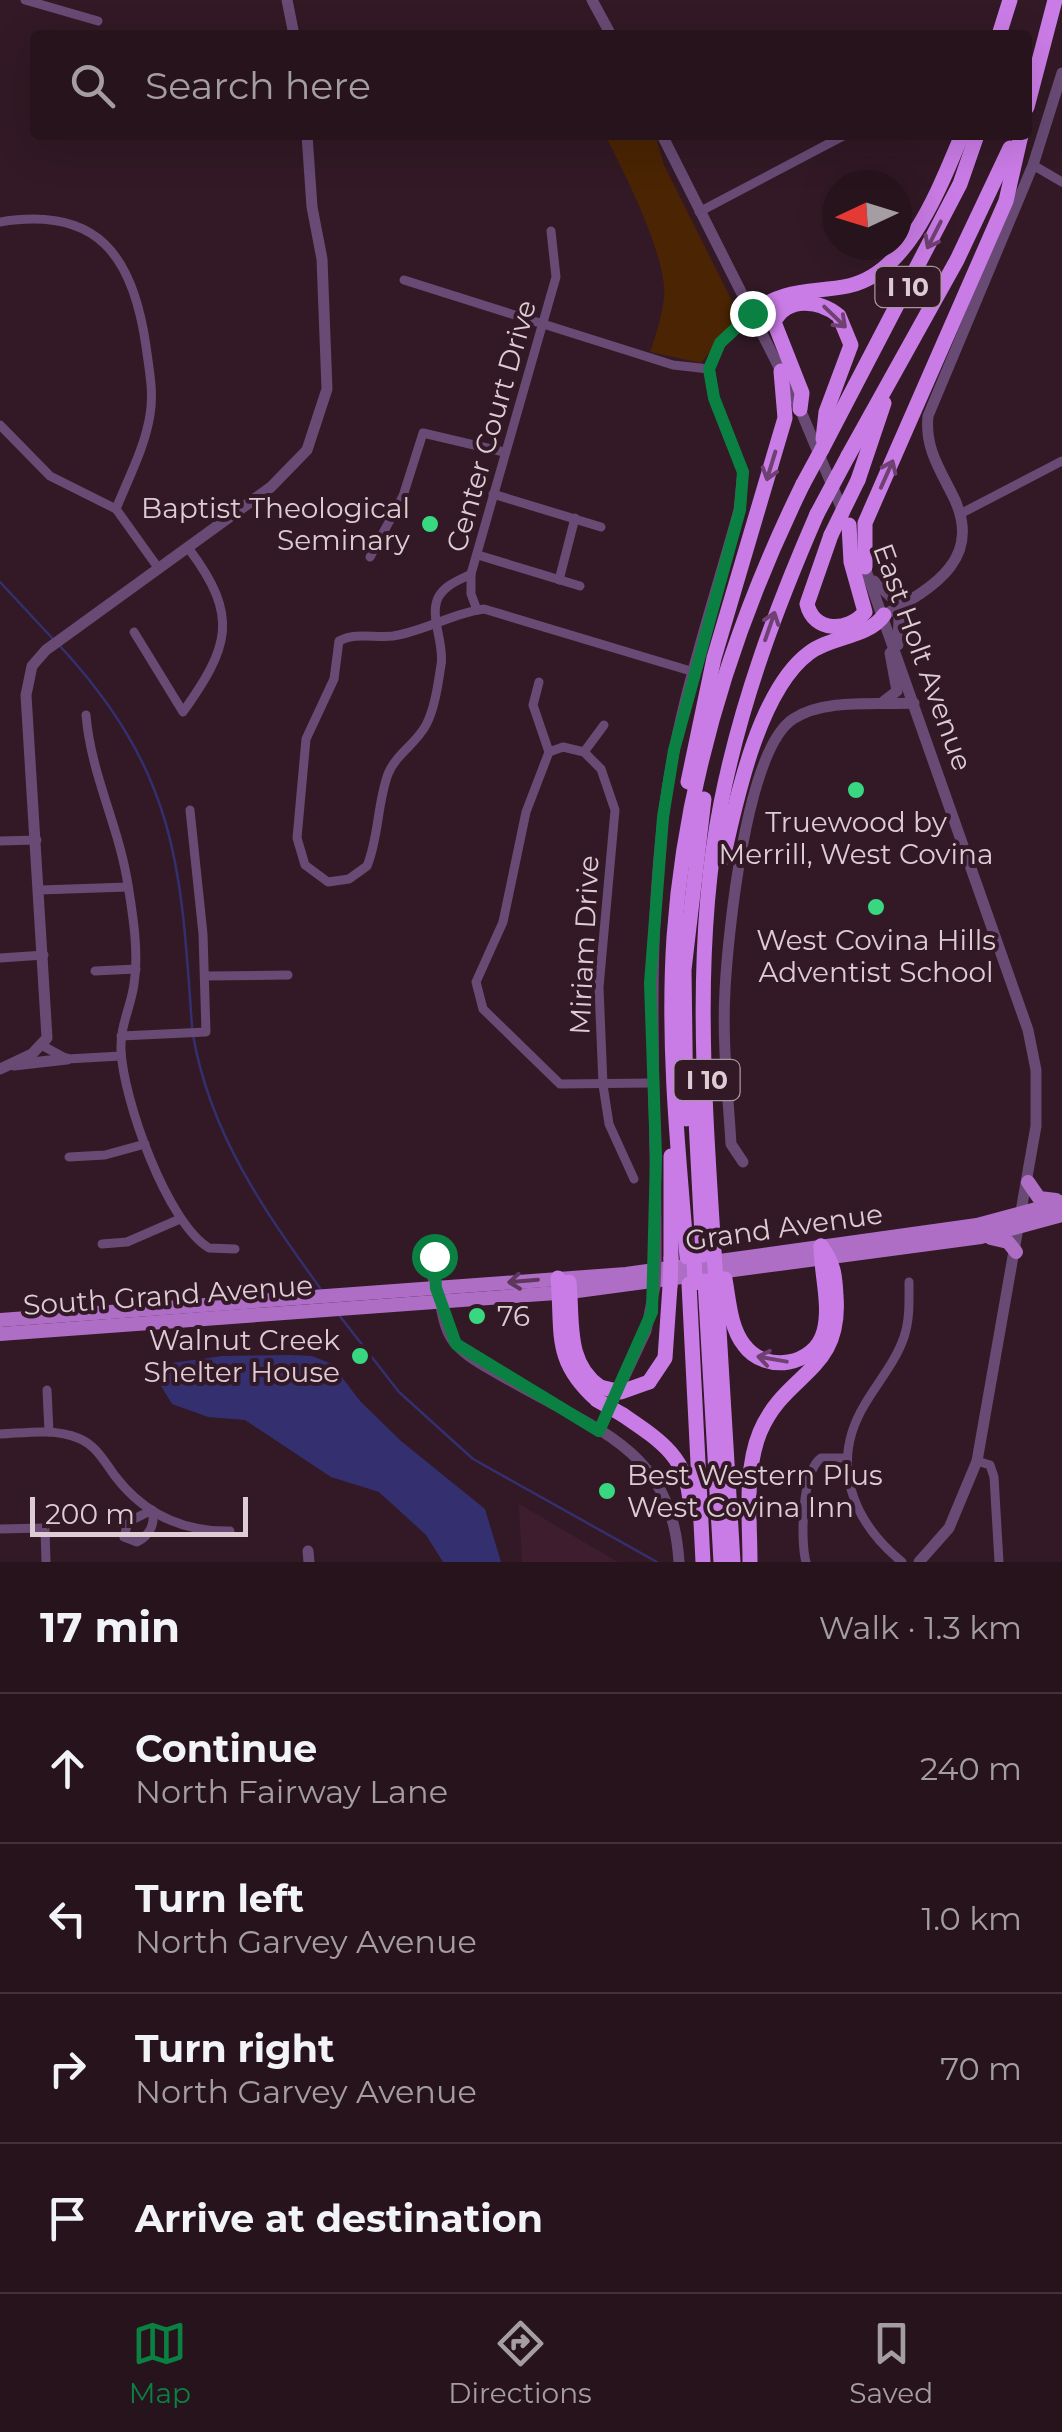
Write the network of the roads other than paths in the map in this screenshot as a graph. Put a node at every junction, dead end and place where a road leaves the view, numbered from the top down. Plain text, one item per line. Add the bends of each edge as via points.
1 (25, 0) edge
2 (287, 0) edge
3 (592, 0) edge
4 (1012, 0) edge
5 (1055, 0) edge
6 (98, 21) dead end
7 (293, 30) edge
8 (607, 30) edge
9 (1001, 30) edge
10 (1009, 30) edge
11 (1062, 73) edge
12 (1032, 91) edge
13 (307, 140) edge
14 (664, 140) edge
15 (836, 140) edge
16 (959, 140) edge
17 (975, 140) edge
18 (1016, 140) edge
19 (1017, 140) edge
20 (1033, 165) junction
21 (1062, 182) edge
22 (699, 212) junction
23 (0, 222) edge
24 (552, 230) dead end
25 (404, 280) dead end
26 (752, 313) junction
27 (543, 324) junction
28 (901, 354) junction
29 (709, 369) junction
30 (781, 371) junction
31 (800, 409) junction
32 (0, 425) edge
33 (822, 449) junction
34 (504, 452) junction
35 (1062, 460) edge
36 (494, 494) junction
37 (116, 509) junction
38 (960, 514) junction
39 (574, 518) junction
40 (848, 525) junction
41 (601, 527) dead end
42 (189, 549) junction
43 (478, 555) junction
44 (370, 556) dead end
45 (159, 569) junction
46 (867, 572) junction
47 (471, 574) junction
48 (559, 580) junction
49 (580, 586) dead end
50 (908, 602) junction
51 (477, 610) junction
52 (886, 621) junction
53 (438, 624) junction
54 (134, 632) dead end
55 (898, 654) junction
56 (694, 672) junction
57 (538, 682) dead end
58 (914, 703) junction
59 (876, 705) junction
60 (715, 712) junction
61 (86, 715) dead end
62 (741, 719) junction
63 (604, 725) dead end
64 (549, 752) junction
65 (584, 752) junction
66 (190, 810) dead end
67 (688, 826) junction
68 (38, 840) junction
69 (0, 842) edge
70 (128, 887) junction
71 (40, 890) junction
72 (707, 932) junction
73 (44, 955) junction
74 (0, 958) edge
75 (136, 969) junction
76 (95, 971) dead end
77 (206, 976) junction
78 (288, 976) dead end
79 (121, 1036) junction
80 (43, 1046) junction
81 (121, 1056) junction
82 (67, 1059) junction
83 (5, 1067) edge
84 (652, 1083) junction
85 (602, 1085) junction
86 (146, 1144) junction
87 (69, 1158) dead end
88 (743, 1162) dead end
89 (634, 1179) dead end
90 (1028, 1182) junction
91 (1062, 1201) edge
92 (1062, 1215) edge
93 (180, 1219) junction
94 (1021, 1222) junction
95 (980, 1237) junction
96 (428, 1241) dead end
97 (102, 1244) dead end
98 (235, 1249) dead end
99 (1016, 1252) junction
100 (692, 1256) junction
101 (824, 1256) junction
102 (706, 1282) junction
103 (909, 1282) dead end
104 (564, 1285) junction
105 (662, 1286) junction
106 (436, 1287) junction
107 (329, 1302) junction
108 (0, 1320) edge
109 (0, 1334) edge
110 (47, 1390) dead end
111 (598, 1394) junction
112 (599, 1431) junction
113 (49, 1432) junction
114 (0, 1434) edge
115 (846, 1458) junction
116 (977, 1461) junction
117 (0, 1530) edge
118 (230, 1531) dead end
119 (46, 1562) edge
120 (680, 1562) edge
121 (693, 1562) edge
122 (703, 1562) edge
123 (712, 1562) edge
124 (722, 1562) edge
125 (734, 1562) edge
126 (750, 1562) edge
127 (806, 1562) edge
128 (902, 1562) edge
129 (919, 1562) edge
130 (999, 1562) edge

1 - 6 street
2 - 7 street
3 - 8 street
4 - 9 highway
4 - 10 highway
5 - 12 highway
11 - 20 street
13 - 42 street via 322,259 324,408 292,470
14 - 22 street, East Holt Avenue
15 - 22 street
16 - 26 highway via 912,233 887,266 853,284 786,293
17 -> 33 highway, I 10 via 960,184
18 - 28 highway, I 10 via 957,260
46 -> 19 highway via 866,522 998,218
20 - 21 street
20 - 38 street via 928,416 931,453
22 - 26 street, East Holt Avenue
23 - 37 street via 28,218 79,227 112,246 140,305 150,417
24 - 27 street, Center Court Drive via 556,277
25 - 27 street
26 - 29 street via 720,343
26 - 30 street, East Holt Avenue
27 - 29 street
27 - 34 street, Center Court Drive
28 - 40 highway, bridge via 807,604 828,627 849,624 865,612
62 -> 28 highway, I 10, bridge via 772,619 817,514
29 - 56 street via 743,472 740,510
30 - 31 street, East Holt Avenue
30 -> 67 highway via 785,418 714,658 686,789
31 -> 33 highway via 802,393 774,322 803,303 834,311 850,336
31 - 40 street, East Holt Avenue
32 - 37 street via 50,476
33 - 60 highway, I 10, bridge via 733,652
34 - 36 street, Center Court Drive
34 - 44 street via 423,432 403,496
35 - 38 street
36 - 39 street
36 - 43 street, Center Court Drive
37 - 45 street
38 - 50 street via 953,564
39 - 41 street
39 - 48 street
40 - 46 street, East Holt Avenue
42 - 45 street
42 - 54 street via 223,606 224,642 183,712
43 - 47 street, Center Court Drive
43 - 48 street
45 - 68 street via 32,666 26,695
46 - 50 street via 891,597
46 - 52 street, East Holt Avenue
47 - 51 street
47 - 53 street, Center Court Drive via 440,595
48 - 49 street
50 - 52 street
50 - 55 street via 898,618
51 - 53 street
51 - 56 street via 504,612
52 - 55 street, East Holt Avenue
52 - 59 street via 897,691
52 - 72 highway via 818,646 783,680 737,804
53 - 53 street via 443,655 429,716 387,776 366,866 349,879 328,882 305,865 297,838 306,739 334,679 338,641
55 - 58 street, East Holt Avenue
56 - 84 street via 674,750 656,884
57 - 64 street via 533,704
58 - 59 street
58 - 90 street, East Holt Avenue via 1028,1030 1037,1098
59 - 88 street via 821,708 795,718 771,746 761,776 739,860 725,992 731,1144
60 - 67 highway, I 10
60 - 100 highway via 719,733 696,849 684,970
61 - 70 street via 93,772
62 - 72 highway, I 10 via 720,806
62 - 100 highway via 728,735 716,784 695,945
63 - 65 street
64 - 65 street
64 - 85 street via 514,857 503,922 480,968 476,993 482,1009 550,1078 569,1086
65 - 85 street, Miriam Drive via 606,779 615,810 599,987
66 - 77 street
67 - 100 highway, I 10 via 674,938 677,1133
68 - 69 street
68 - 71 street
70 - 71 street
70 - 75 street
71 - 73 street
72 - 100 highway, I 10 via 712,1230
73 - 74 street
73 - 80 street
75 - 76 street
75 - 79 street
77 - 78 street
77 - 79 street via 196,1033
79 - 81 street
80 - 82 street
80 - 83 street
81 - 82 street
81 - 86 street
82 - 83 street
84 - 85 street
84 - 100 street
85 - 89 street, Miriam Drive via 608,1124
86 - 87 street
86 - 93 street
90 - 91 main road via 1039,1198
90 - 94 street, East Holt Avenue
91 - 94 main road, Grand Avenue
92 - 94 main road, Grand Avenue
93 - 97 street via 128,1242
93 - 98 street via 209,1248
94 - 95 main road, Grand Avenue
94 - 99 street, East Holt Avenue
94 - 101 main road, Grand Avenue
95 - 99 main road via 1008,1242
95 - 101 main road, Grand Avenue
96 - 106 street via 427,1266
99 - 116 street, East Holt Avenue
100 - 102 highway
100 - 102 highway, I 10, bridge
100 - 105 highway, bridge
101 -> 102 highway via 824,1331 805,1356 783,1363 758,1358 743,1344
101 - 104 main road, Grand Avenue
101 - 126 highway via 837,1332 766,1419 754,1449
102 - 122 highway, I 10
102 - 123 highway
102 - 124 highway
102 - 125 highway, I 10
103 - 115 street via 904,1339 857,1420
104 - 106 main road, Grand Avenue
104 - 111 highway via 574,1352
105 - 111 highway, bridge via 665,1358 649,1382
105 - 112 street
106 - 107 main road, Grand Avenue
106 - 112 street via 448,1331 472,1358
107 - 108 main road, South Grand Avenue
107 - 109 main road, South Grand Avenue
110 - 113 street
111 - 121 highway, bridge via 677,1457 690,1485
112 - 120 street via 651,1470 670,1504
113 - 114 street
113 - 118 street via 79,1438 100,1452 118,1480 152,1510 188,1528
115 - 127 street via 821,1458 812,1468 802,1536
115 - 128 street via 860,1517
116 - 129 street, East Holt Avenue via 949,1528
116 - 130 street via 990,1465 994,1477
117 - 119 street via 45,1528

